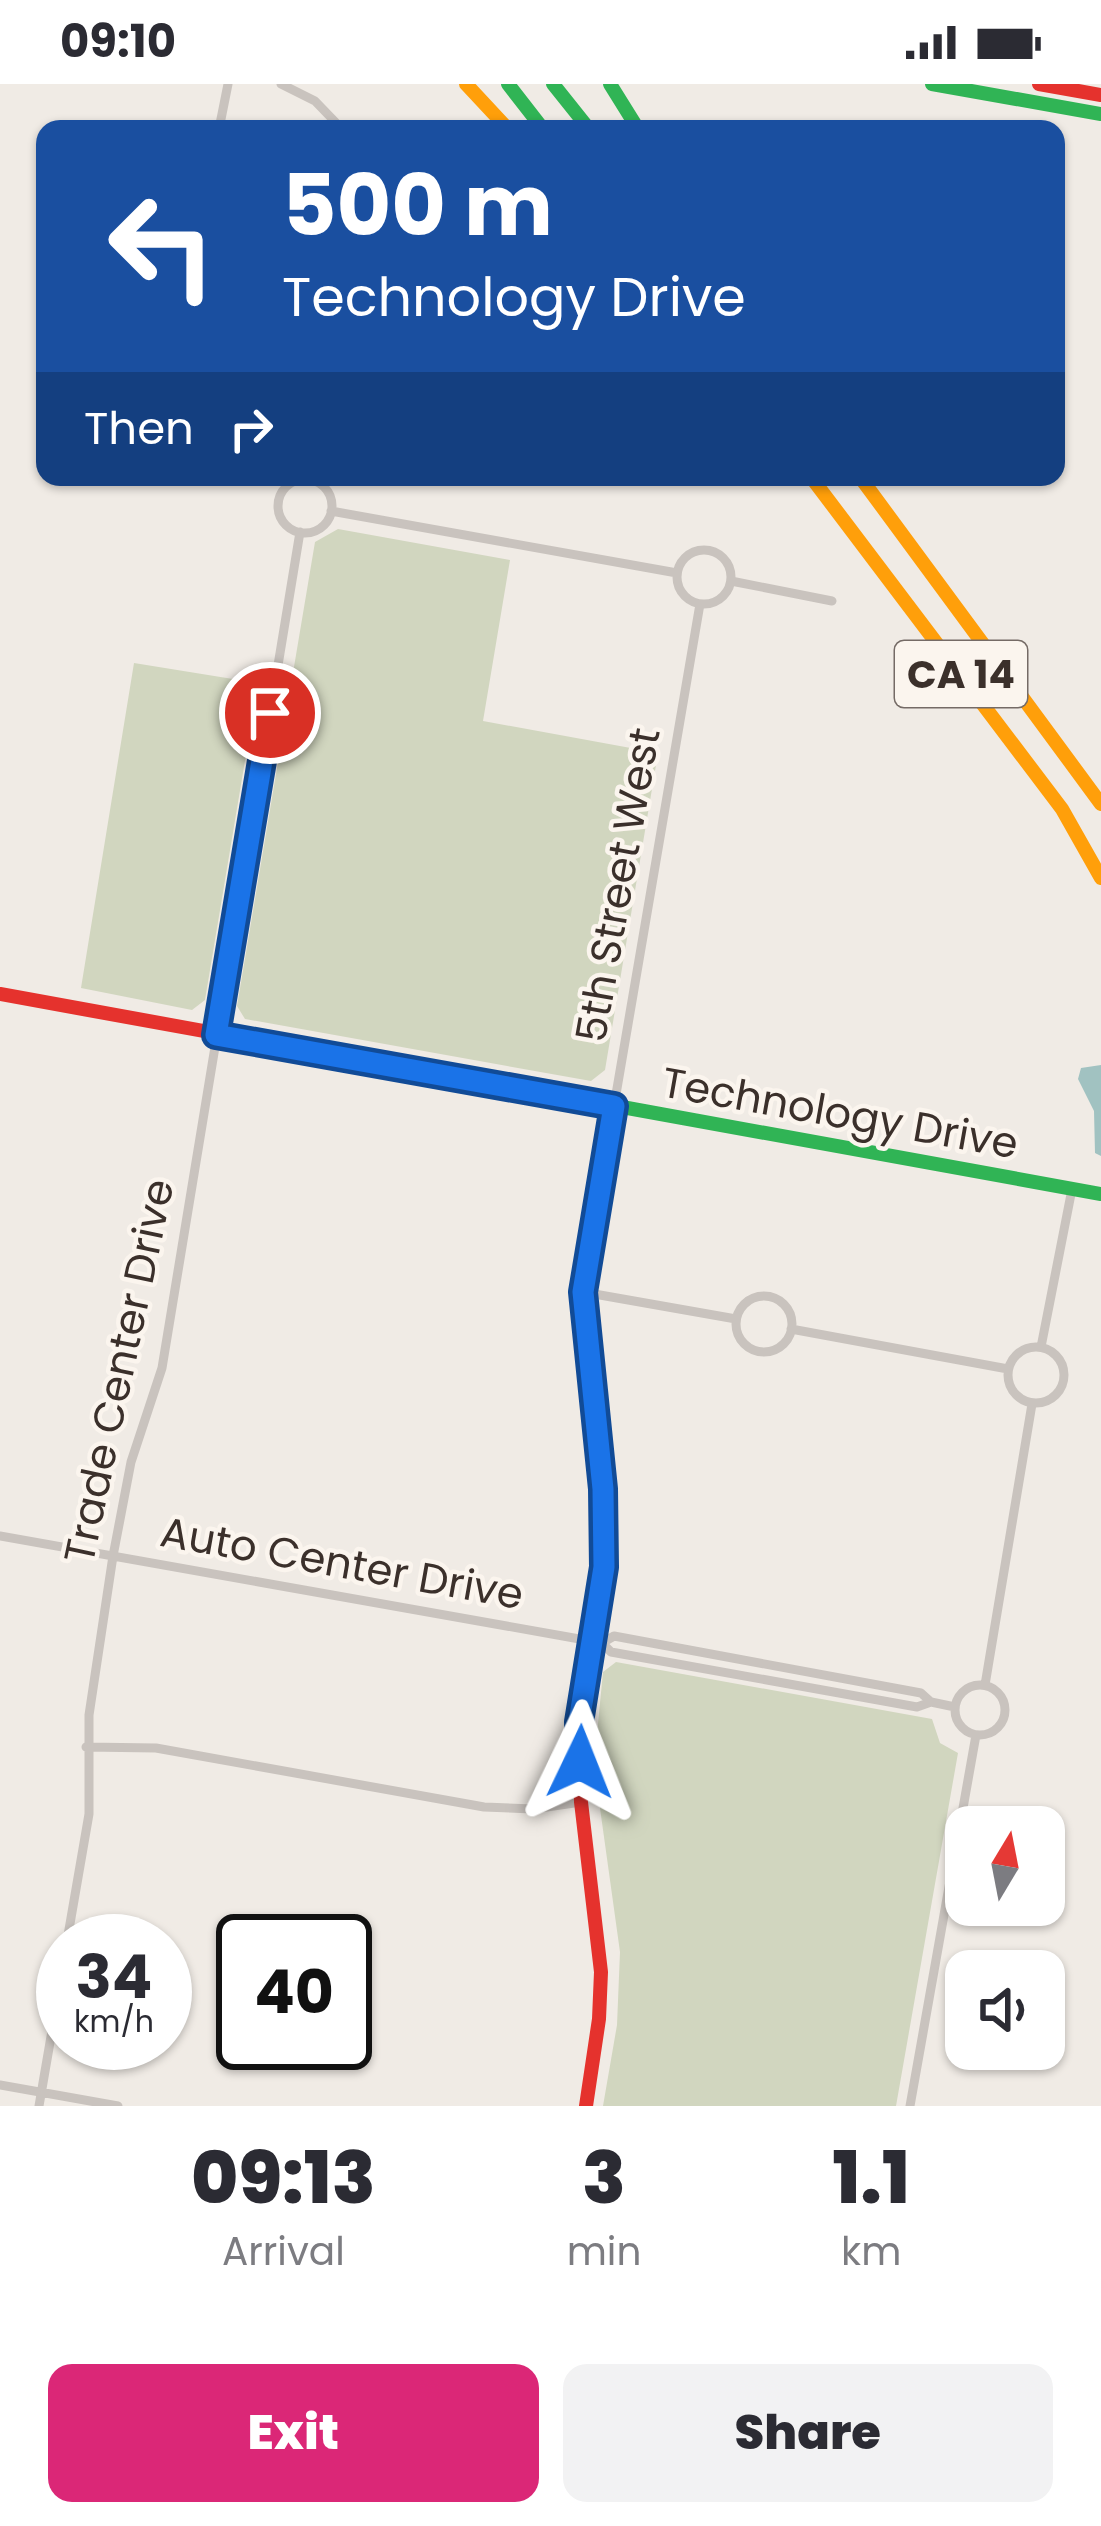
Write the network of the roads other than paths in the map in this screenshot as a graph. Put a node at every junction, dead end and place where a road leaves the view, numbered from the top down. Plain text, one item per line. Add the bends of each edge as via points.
1 (228, 84) edge
2 (281, 84) edge
3 (466, 84) edge
4 (508, 84) edge
5 (553, 84) edge
6 (610, 84) edge
7 (932, 84) edge
8 (1039, 84) edge
9 (1101, 95) edge
10 (1101, 114) edge
11 (221, 120) edge
12 (333, 120) edge
13 (500, 120) edge
14 (536, 120) edge
15 (582, 120) edge
16 (632, 120) edge
17 (287, 486) edge
18 (322, 486) edge
19 (818, 486) edge
20 (867, 486) edge
21 (331, 511) junction
22 (300, 532) junction
23 (677, 573) junction
24 (731, 581) junction
25 (832, 601) dead end
26 (700, 604) junction
27 (1101, 803) edge
28 (1101, 878) edge
29 (0, 994) edge
30 (216, 1035) junction
31 (614, 1106) junction
32 (1072, 1189) junction
33 (1101, 1194) edge
34 (583, 1292) junction
35 (736, 1319) junction
36 (791, 1329) junction
37 (1041, 1347) junction
38 (1008, 1369) junction
39 (1032, 1404) junction
40 (0, 1536) edge
41 (113, 1556) junction
42 (597, 1642) junction
43 (985, 1684) junction
44 (955, 1707) junction
45 (976, 1735) junction
46 (86, 1747) junction
47 (581, 1802) junction
48 (72, 1914) edge
49 (45, 2070) edge
50 (0, 2085) edge
51 (41, 2092) junction
52 (39, 2106) edge
53 (118, 2106) edge
54 (586, 2106) edge
55 (910, 2106) edge

1 - 11 street
2 - 12 street
3 - 13 main road
4 - 14 main road
5 - 15 main road
6 - 16 main road
7 - 10 main road
8 - 9 main road
17 - 22 street via 278,506 284,524
18 - 21 street
19 - 28 main road, CA 14 via 1062,808
20 - 27 main road, CA 14
21 - 22 street via 318,529
21 - 23 street
22 - 30 street, Trade Center Drive
23 - 24 street via 693,552 712,551 727,563
23 - 26 street via 683,595
24 - 25 street
24 - 26 street via 723,596
26 - 31 street, 5th Street West
29 - 30 main road, Technology Drive
30 - 31 main road, Technology Drive
30 - 41 street, Trade Center Drive via 162,1368 131,1462
31 - 32 main road, Technology Drive
31 - 34 main road, 5th Street West
32 - 33 main road, Technology Drive
32 - 37 street
34 - 35 street
34 - 42 main road, 5th Street West via 603,1489
35 - 36 street via 747,1301 768,1296 787,1308
35 - 36 street via 746,1346 759,1352 780,1347
36 - 38 street
37 - 38 street via 1025,1349
37 - 39 street via 1062,1364 1064,1380 1052,1398
38 - 39 street via 1012,1390
39 - 43 street
40 - 41 street, Auto Center Drive
41 - 42 street, Auto Center Drive
41 - 46 street, Trade Center Drive
42 - 44 street, Auto Center Drive via 611,1652 917,1708
42 - 47 main road, 5th Street West via 579,1722
43 - 44 street via 967,1688
43 - 45 street via 1006,1710 995,1730
44 - 45 street via 958,1722
45 - 55 street
46 - 47 street via 156,1748 484,1807
46 - 48 street, Trade Center Drive via 89,1814
47 - 54 main road, 5th Street West via 601,1972
49 - 51 street
50 - 51 street
51 - 52 street
51 - 53 street

